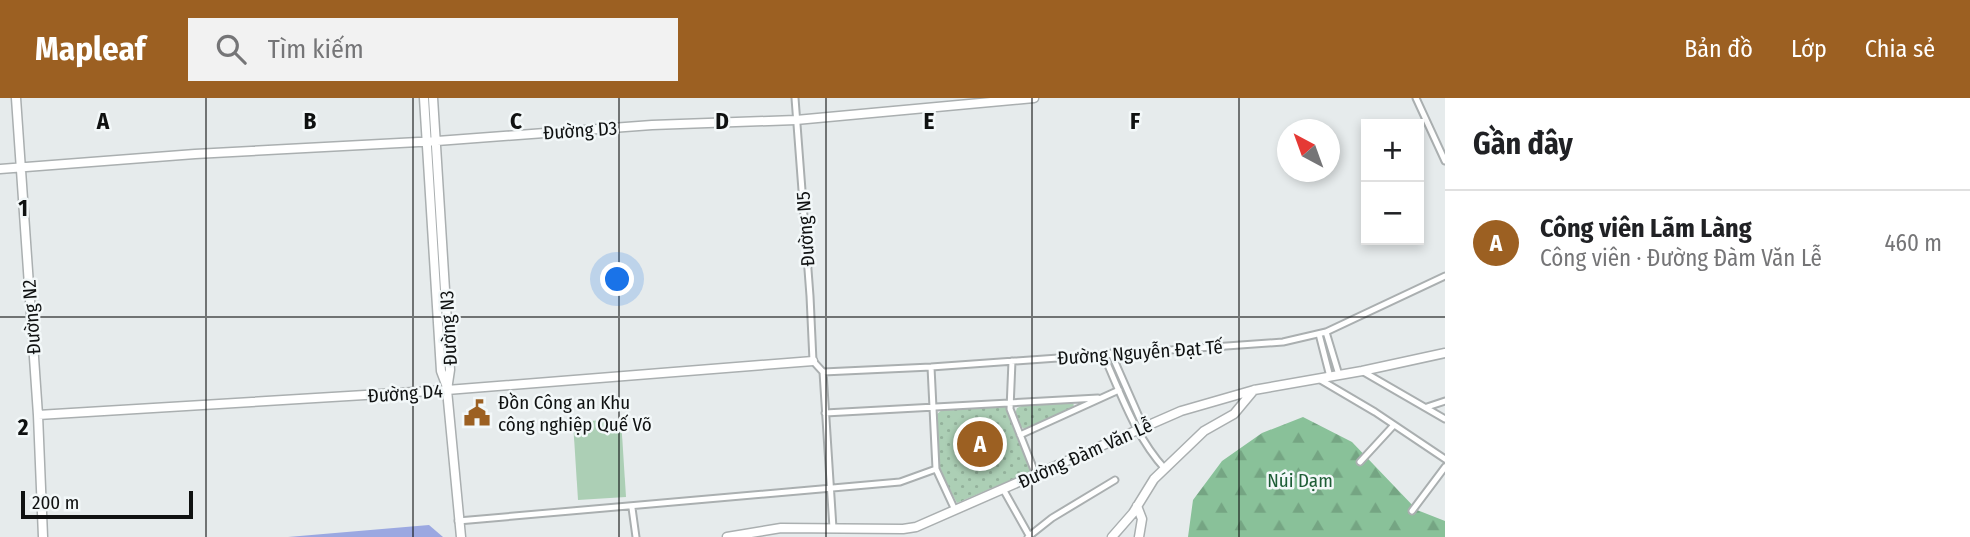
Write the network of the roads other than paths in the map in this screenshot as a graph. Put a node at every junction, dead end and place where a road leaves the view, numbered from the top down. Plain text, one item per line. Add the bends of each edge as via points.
1 (16, 98) edge
2 (424, 98) edge
3 (433, 98) edge
4 (795, 98) edge
5 (1034, 98) edge
6 (1416, 98) edge
7 (796, 120) junction
8 (426, 141) junction
9 (437, 141) junction
10 (1445, 162) edge
11 (20, 168) junction
12 (0, 169) edge
13 (1445, 276) edge
14 (1326, 332) junction
15 (1319, 334) junction
16 (1111, 353) junction
17 (1445, 353) edge
18 (1102, 354) junction
19 (813, 361) junction
20 (1012, 361) junction
21 (931, 367) junction
22 (1362, 371) junction
23 (822, 372) junction
24 (1335, 376) junction
25 (1319, 379) junction
26 (447, 390) junction
27 (1119, 390) junction
28 (1254, 390) junction
29 (1098, 398) junction
30 (1445, 401) edge
31 (1011, 403) junction
32 (933, 406) junction
33 (1427, 407) junction
34 (825, 413) junction
35 (38, 415) junction
36 (1445, 419) edge
37 (1394, 425) junction
38 (1140, 431) junction
39 (1020, 435) junction
40 (1445, 459) edge
41 (1360, 463) dead end
42 (1445, 467) edge
43 (1165, 468) junction
44 (936, 469) junction
45 (1036, 475) junction
46 (1115, 481) dead end
47 (830, 489) junction
48 (1003, 489) junction
49 (1137, 506) junction
50 (632, 508) junction
51 (956, 511) junction
52 (1412, 511) dead end
53 (458, 521) junction
54 (833, 528) junction
55 (770, 533) edge
56 (845, 533) edge
57 (903, 533) edge
58 (43, 537) edge
59 (461, 537) edge
60 (636, 537) edge
61 (727, 537) edge
62 (1029, 537) edge
63 (1112, 537) edge
64 (1139, 537) edge

1 - 11 street, Đường N2
2 - 8 street, Đường N3
3 - 9 street, Đường N3
4 - 7 street, Đường N5
5 - 7 street, Đường D3
6 - 10 street
7 - 9 street, Đường D3
7 - 19 street, Đường N5
8 - 9 street, Đường D3
8 - 11 street, Đường D3
8 - 26 street, Đường N3 via 441,371
9 - 26 street, Đường N3 via 450,361
11 - 12 street, Đường D3
11 - 35 street, Đường N2
13 - 14 street, Đường Nguyễn Đạt Tế
14 - 15 street, Đường Nguyễn Đạt Tế
14 - 24 street
15 - 16 street, Đường Nguyễn Đạt Tế via 1283,342
15 - 24 street
16 - 18 street, Đường Nguyễn Đạt Tế
16 - 38 street
17 - 22 street, Đường Đàm Văn Lễ
18 - 20 street, Đường Nguyễn Đạt Tế
18 - 27 street
19 - 23 street
19 - 26 street, Đường D4
20 - 21 street, Đường Nguyễn Đạt Tế
20 - 31 street
21 - 23 street, Đường Nguyễn Đạt Tế
21 - 32 street
22 - 24 street, Đường Đàm Văn Lễ
22 - 33 street
23 - 34 street
24 - 25 street, Đường Đàm Văn Lễ
25 - 28 street, Đường Đàm Văn Lễ
25 - 37 street
26 - 35 street, Đường D4
26 - 53 street
27 - 29 street
27 - 38 street
28 - 38 street, Đường Đàm Văn Lễ via 1181,411
28 - 43 street via 1234,414 1204,431
29 - 31 street
29 - 39 street
30 - 33 street
31 - 32 street
31 - 39 street
32 - 34 street
32 - 44 street
33 - 36 street
34 - 47 street
35 - 58 street, Đường N2
37 - 40 street
37 - 41 street
38 - 43 street via 1148,451
38 - 45 street, Đường Đàm Văn Lễ
39 - 45 street
42 - 52 street
43 - 49 street
44 - 47 street via 900,482
44 - 51 street
45 - 48 street, Đường Đàm Văn Lễ
46 - 62 street
47 - 50 street
47 - 54 street
48 - 51 street, Đường Đàm Văn Lễ
48 - 62 street
49 - 63 street
49 - 64 street via 1142,519
50 - 53 street
50 - 60 street
51 - 57 street, Đường Đàm Văn Lễ
53 - 59 street
54 - 55 street, Đường Đàm Văn Lễ
54 - 56 street, Đường Đàm Văn Lễ
55 - 61 street, Đường Đàm Văn Lễ
56 - 57 street, Đường Đàm Văn Lễ

